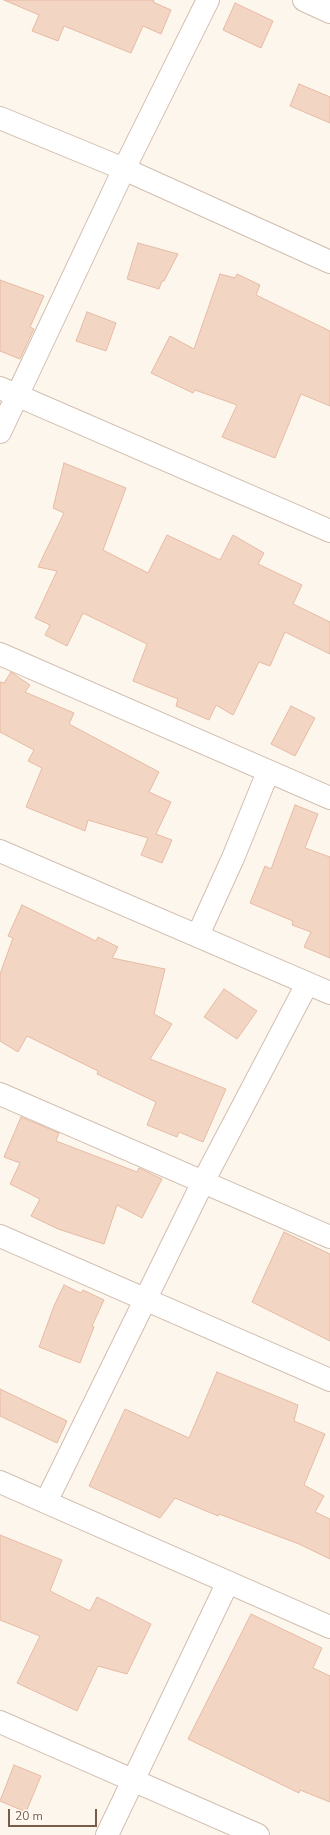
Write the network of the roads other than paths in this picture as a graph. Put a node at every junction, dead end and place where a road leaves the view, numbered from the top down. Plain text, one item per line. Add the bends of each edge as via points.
1 (208, 0) edge
2 (304, 0) edge
3 (330, 12) edge
4 (0, 118) edge
5 (124, 169) junction
6 (330, 262) edge
7 (9, 392) edge
8 (0, 432) edge
9 (330, 531) edge
10 (0, 654) edge
11 (268, 772) junction
12 (330, 798) edge
13 (0, 851) edge
14 (198, 935) junction
15 (307, 984) junction
16 (330, 993) edge
17 (0, 1094) edge
18 (203, 1182) junction
19 (0, 1236) edge
20 (330, 1237) edge
21 (144, 1299) junction
22 (330, 1380) edge
23 (0, 1482) edge
24 (46, 1502) junction
25 (228, 1582) junction
26 (330, 1627) edge
27 (0, 1722) edge
28 (134, 1782) junction
29 (107, 1835) edge
30 (258, 1835) edge

1 - 5 street
2 - 3 street
4 - 5 street
5 - 6 street
5 - 7 street
7 - 8 street
7 - 9 street
10 - 11 street
11 - 12 street
11 - 14 street
13 - 14 street
14 - 15 street
15 - 16 street
15 - 18 street
17 - 18 street
18 - 20 street
18 - 21 street
19 - 21 street
21 - 22 street
21 - 24 street
23 - 24 street
24 - 25 street
25 - 26 street
25 - 28 street
27 - 28 street
28 - 29 street
28 - 30 street

